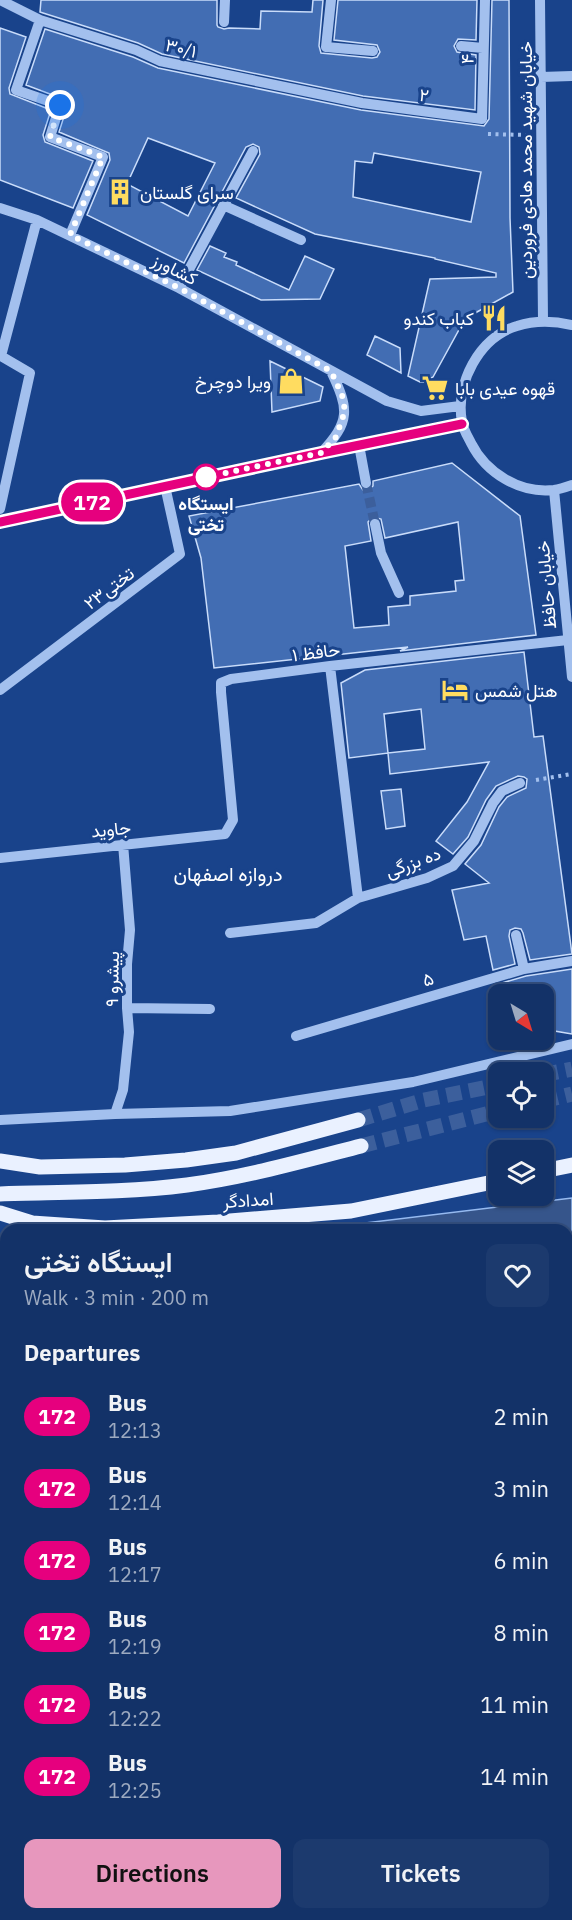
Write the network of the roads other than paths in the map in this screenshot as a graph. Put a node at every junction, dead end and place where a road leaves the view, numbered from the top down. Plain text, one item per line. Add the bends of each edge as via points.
1 (225, 0) edge
2 (331, 0) edge
3 (485, 0) edge
4 (540, 0) edge
5 (2, 1) edge
6 (40, 20) junction
7 (224, 22) dead end
8 (461, 46) dead end
9 (483, 48) junction
10 (373, 51) dead end
11 (572, 76) edge
12 (541, 77) junction
13 (362, 103) joint
14 (482, 119) joint
15 (253, 151) dead end
16 (223, 205) junction
17 (0, 208) edge
18 (37, 220) junction
19 (70, 235) junction
20 (302, 240) dead end
21 (179, 288) junction
22 (543, 321) junction
23 (572, 325) edge
24 (331, 371) junction
25 (460, 406) junction
26 (462, 424) junction
27 (359, 445) junction
28 (321, 453) junction
29 (366, 483) tunnel mouth
30 (572, 485) edge
31 (165, 486) junction
32 (554, 490) junction
33 (0, 510) edge
34 (0, 522) edge
35 (375, 524) tunnel mouth
36 (399, 593) dead end
37 (568, 640) junction
38 (330, 666) junction
39 (572, 677) edge
40 (0, 690) edge
41 (520, 783) road end
42 (225, 834) joint
43 (123, 844) junction
44 (0, 858) edge
45 (358, 898) junction
46 (230, 933) dead end
47 (516, 934) dead end
48 (572, 961) edge
49 (524, 969) junction
50 (127, 1008) junction
51 (210, 1009) dead end
52 (296, 1036) dead end
53 (572, 1044) edge
54 (115, 1114) junction
55 (0, 1120) edge
56 (358, 1120) tunnel mouth
57 (361, 1146) tunnel mouth
58 (0, 1161) edge
59 (572, 1165) edge
60 (554, 1169) edge
61 (488, 1182) edge
62 (0, 1194) edge
63 (0, 1213) edge
64 (47, 1224) edge
65 (180, 1224) edge

1 - 7 street
2 - 10 street via 326,47
3 - 9 street, ۴
4 - 12 street, خیابان شهید محمد هادی فروردین
5 - 6 street, ۳۰/۱
6 - 13 street, ۳۰/۱ via 160,61
6 - 19 street via 16,90 60,105 50,137 103,157
8 - 9 street
9 - 14 street, ۴
11 - 12 street
12 - 22 street, خیابان شهید محمد هادی فروردین
13 - 14 street, ۲
15 - 16 street
16 - 20 street
16 - 21 street
17 - 18 street, کشاورز
18 - 19 street, کشاورز
18 - 33 street via 1,356 30,374
19 - 21 street, کشاورز
21 - 24 street, کشاورز
22 - 23 street
22 - 25 street via 515,326 491,341 473,362
24 - 25 street, کشاورز via 387,401 421,411
24 - 28 street via 345,411 336,437
25 - 26 street
26 - 27 street
26 - 32 street via 478,456 499,476 525,488
27 - 28 street
27 - 29 street
28 - 31 street
30 - 32 street
31 - 34 street
31 - 40 street, تختی۲۳ via 180,550 177,558
32 - 37 street, خیابان حافظ
35 - 36 street via 381,553
37 - 38 street, حافظ ۱
37 - 39 street, خیابان حافظ
38 - 42 street, حافظ ۱ via 221,683 233,820
38 - 45 street
41 - 45 street, ده بزرگی via 502,790 474,841 453,866 427,878
42 - 43 street, جاوید
43 - 44 street, جاوید
43 - 50 street, پیشرو ۹ via 130,930
45 - 46 street, ده بزرگی via 316,923
47 - 49 street
48 - 49 street, ۵
49 - 52 street, ۵
50 - 51 street
50 - 54 street, پیشرو ۹ via 129,1032 123,1090
53 - 54 street via 413,1082 230,1111
54 - 55 street
56 - 58 main road via 236,1153 186,1160 40,1167
57 - 62 main road via 241,1176 186,1185
59 - 60 main road
61 - 65 main road, امدادگر via 351,1211
63 - 64 main road, امدادگر

